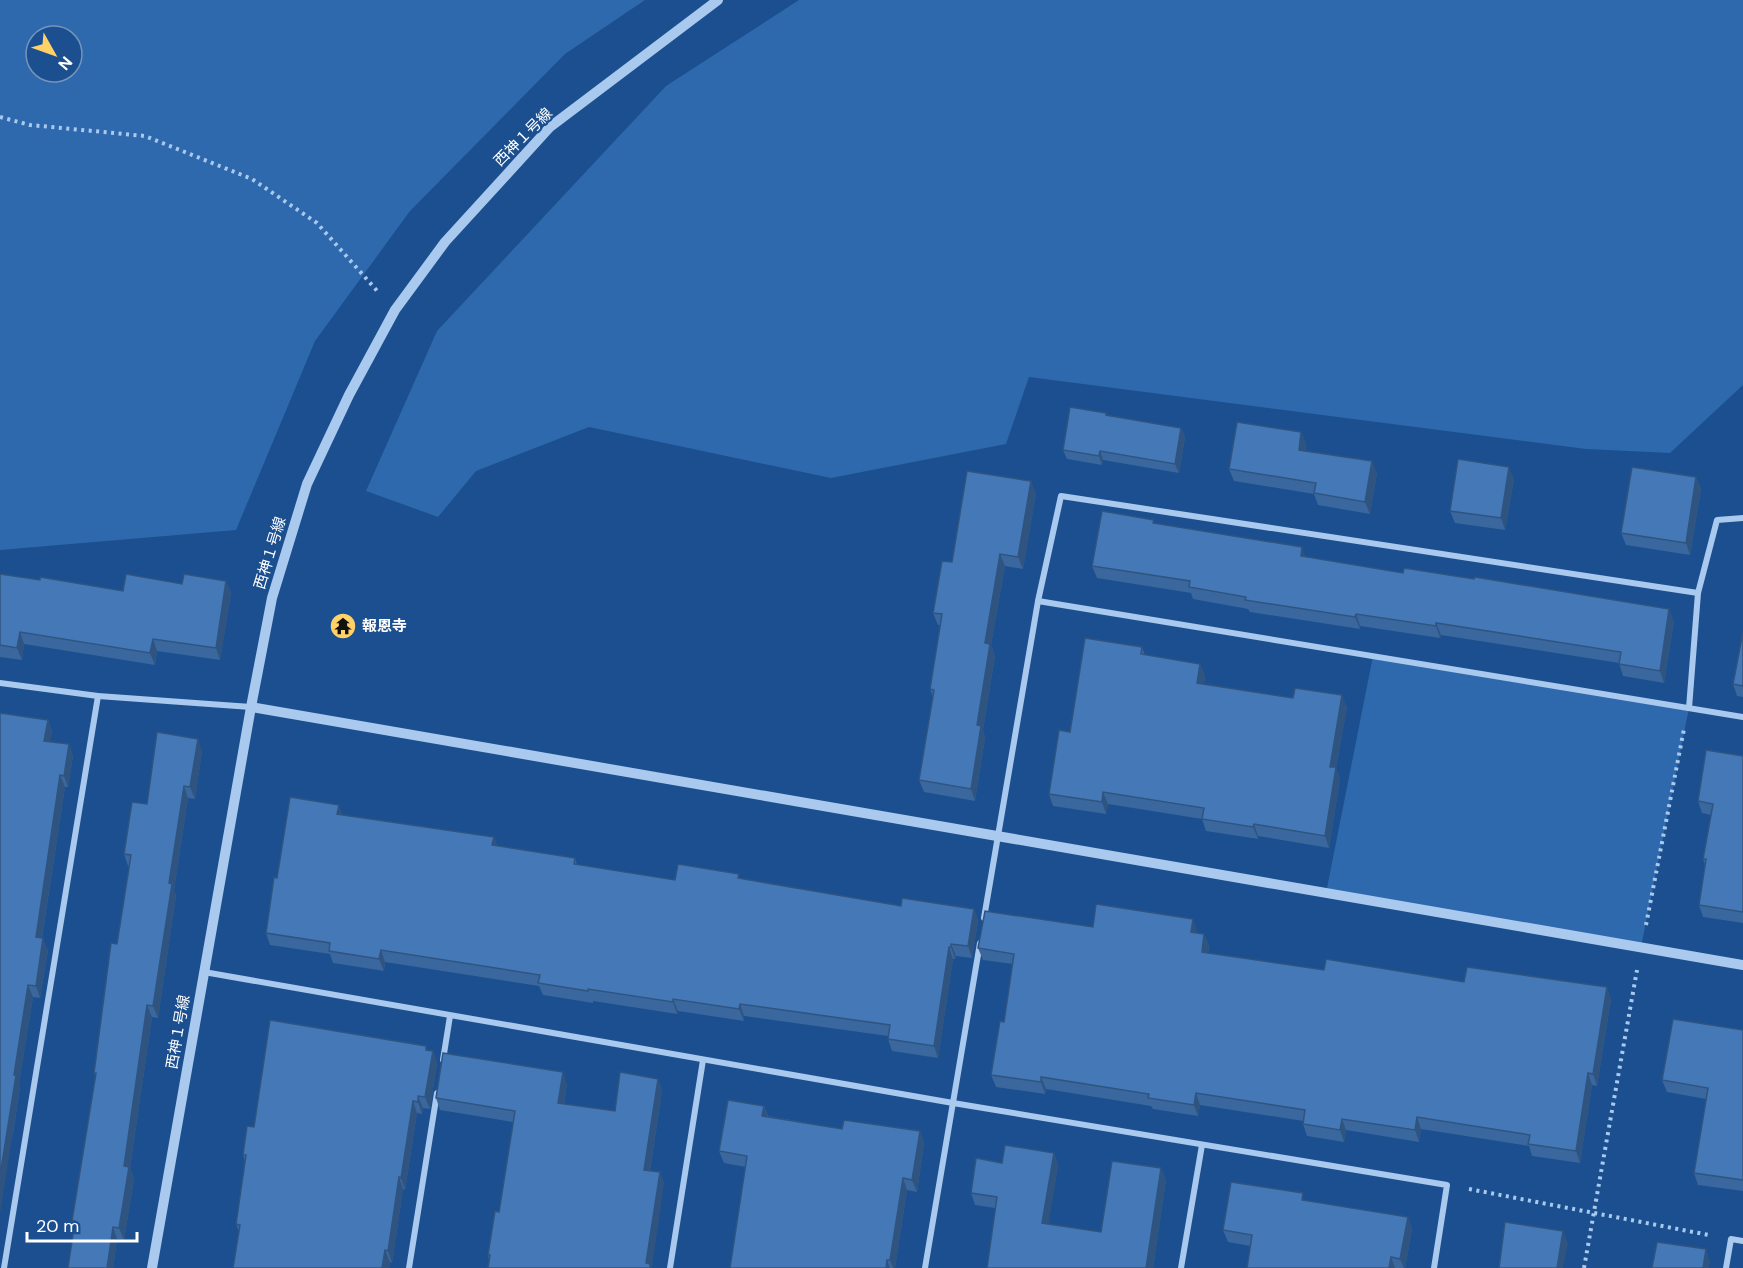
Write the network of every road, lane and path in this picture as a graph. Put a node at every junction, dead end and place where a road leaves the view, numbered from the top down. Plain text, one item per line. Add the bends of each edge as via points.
1 (718, 0) edge
2 (0, 117) edge
3 (395, 310) junction
4 (1743, 518) edge
5 (1698, 593) junction
6 (1038, 601) junction
7 (0, 683) edge
8 (98, 696) junction
9 (251, 707) junction
10 (1689, 708) junction
11 (1743, 717) edge
12 (998, 836) junction
13 (982, 929) edge
14 (980, 941) edge
15 (1641, 947) junction
16 (1743, 965) edge
17 (204, 972) junction
18 (450, 1016) junction
19 (703, 1060) junction
20 (441, 1073) edge
21 (439, 1084) edge
22 (952, 1103) junction
23 (1202, 1144) junction
24 (1447, 1185) junction
25 (1593, 1213) junction
26 (1731, 1239) junction
27 (1743, 1241) edge
28 (4, 1268) edge
29 (152, 1268) edge
30 (410, 1268) edge
31 (670, 1268) edge
32 (925, 1268) edge
33 (1182, 1268) edge
34 (1434, 1268) edge
35 (1584, 1268) edge
36 (1726, 1268) edge

1 - 3 street, 西神１号線 via 550,127 445,242
2 - 3 path via 30,125 145,136 252,179 317,223
3 - 9 street, 西神１号線 via 307,484 272,598
4 - 5 street via 1717,520
5 - 6 street via 1061,496
5 - 10 street
6 - 10 street
6 - 12 street
7 - 8 street
8 - 9 street
8 - 28 street
9 - 12 street
9 - 17 street, 西神１号線
10 - 11 street
10 - 15 path
12 - 13 street
12 - 15 street
14 - 22 street
15 - 16 street
15 - 25 path
17 - 18 street
17 - 29 street, 西神１号線
18 - 19 street
18 - 20 street
19 - 22 street
19 - 31 street
21 - 30 street
22 - 23 street
22 - 32 street
23 - 24 street
23 - 33 street
24 - 25 path
24 - 34 street
25 - 26 path
25 - 35 path
26 - 27 street
26 - 36 street

